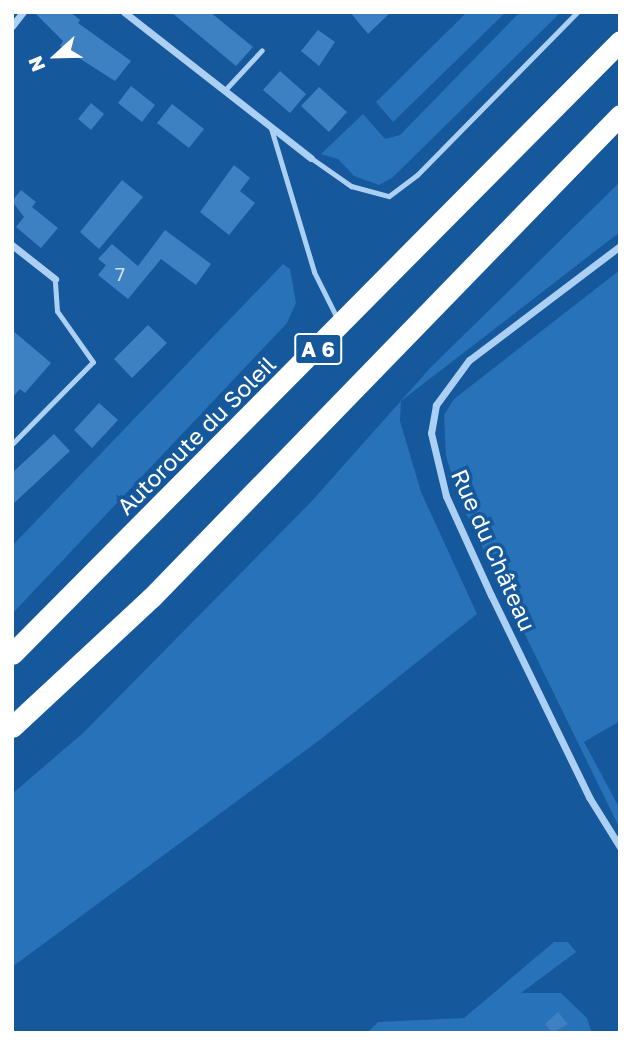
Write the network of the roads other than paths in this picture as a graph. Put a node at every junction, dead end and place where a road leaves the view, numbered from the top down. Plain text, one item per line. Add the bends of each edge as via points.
1 (23, 12) edge
2 (124, 12) edge
3 (577, 12) edge
4 (12, 26) edge
5 (620, 41) edge
6 (262, 50) dead end
7 (225, 90) junction
8 (620, 115) edge
9 (270, 125) junction
10 (311, 158) joint
11 (12, 245) edge
12 (620, 246) edge
13 (55, 279) joint
14 (341, 326) junction
15 (12, 444) edge
16 (12, 654) edge
17 (12, 727) edge
18 (620, 847) edge

1 - 4 street
2 - 7 street
3 - 10 lane via 417,175 389,196 351,186
5 - 14 highway, Autoroute du Soleil / A 6
6 - 7 lane
7 - 9 street
8 - 17 highway, A 6 via 151,598
9 - 10 street
9 - 14 lane via 314,272
11 - 13 street
12 - 18 street, Rue du Château via 469,360 436,405 431,433 446,496 491,595 589,797
13 - 15 lane via 57,311 93,362
14 - 16 highway, Autoroute du Soleil / A 6

